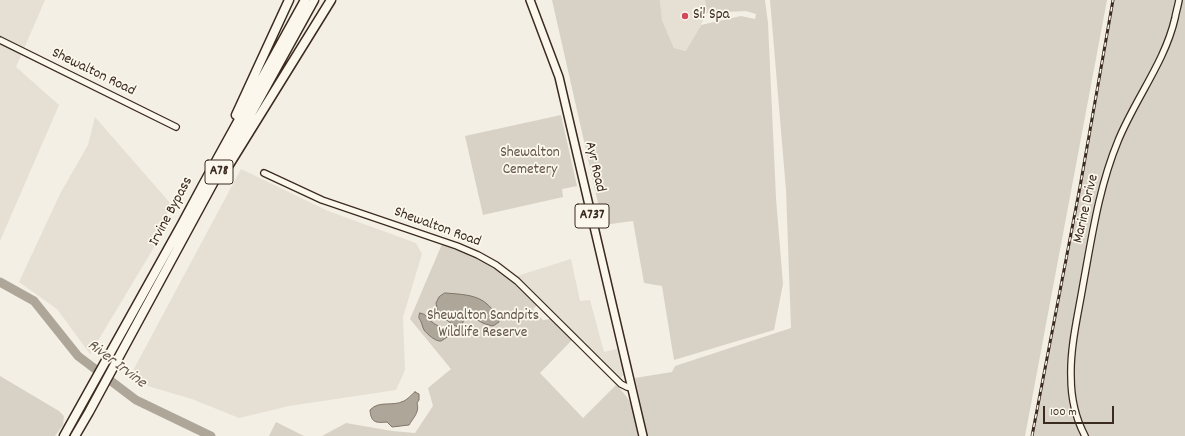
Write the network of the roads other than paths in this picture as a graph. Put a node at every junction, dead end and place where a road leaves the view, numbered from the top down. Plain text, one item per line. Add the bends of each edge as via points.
1 (290, 0) edge
2 (305, 0) edge
3 (314, 0) edge
4 (331, 0) edge
5 (530, 0) edge
6 (1178, 0) edge
7 (0, 40) edge
8 (176, 127) dead end
9 (264, 173) dead end
10 (204, 183) junction
11 (187, 231) junction
12 (122, 342) junction
13 (632, 388) junction
14 (64, 436) edge
15 (74, 436) edge
16 (643, 436) edge
17 (1085, 436) edge

1 - 10 highway
2 - 10 highway, Irvine Bypass / A78
3 - 11 highway, Irvine Bypass / A78
4 - 11 highway
5 - 13 main road, Ayr Road / A737 via 559,77
6 - 17 street, Marine Drive via 1172,31 1160,60 1118,141 1100,199 1072,349 1071,378 1074,406
7 - 8 street, Shewalton Road
9 - 13 street, Shewalton Road via 322,200 457,246 496,265 516,281 621,384
10 - 12 highway, Irvine Bypass / A78
11 - 12 highway, Irvine Bypass / A78
12 - 14 highway, Irvine Bypass / A78
12 - 15 highway, Irvine Bypass / A78 via 89,412
13 - 16 main road, Ayr Road / A737

